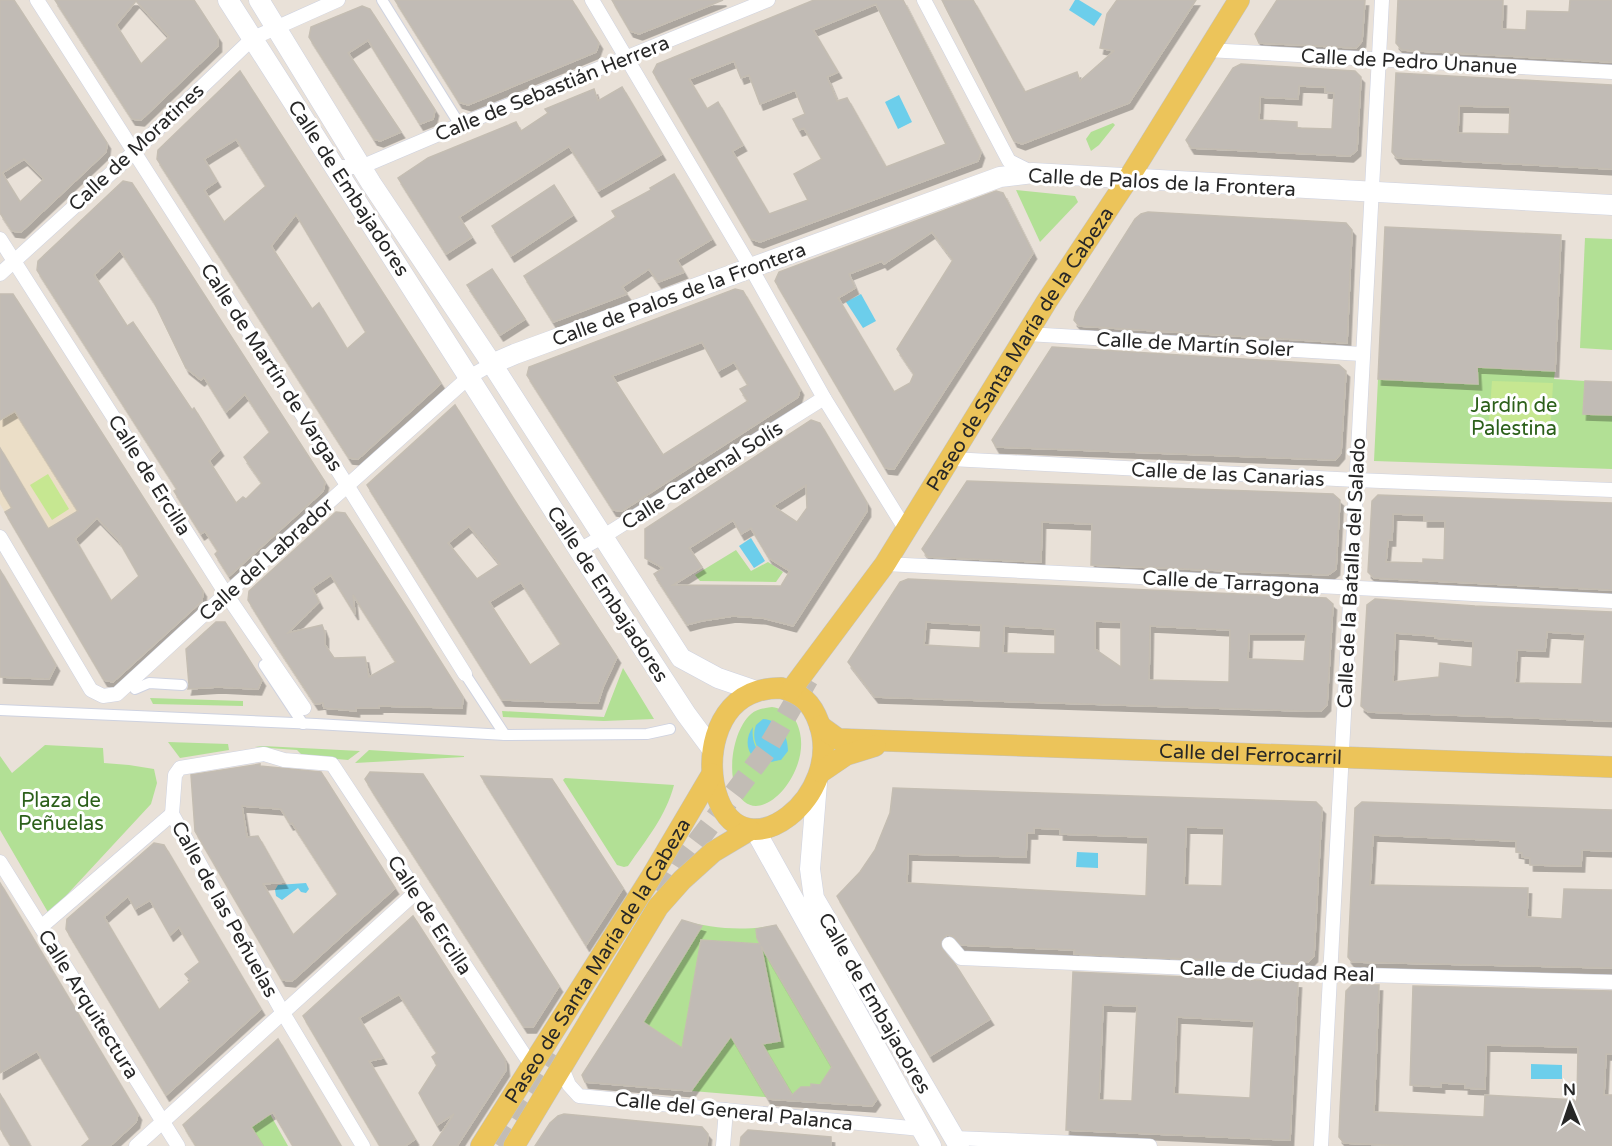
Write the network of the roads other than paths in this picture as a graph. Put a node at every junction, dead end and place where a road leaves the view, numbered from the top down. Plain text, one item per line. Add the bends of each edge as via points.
1 (37, 0) edge
2 (228, 0) edge
3 (259, 0) edge
4 (338, 0) edge
5 (382, 0) edge
6 (592, 0) edge
7 (768, 0) edge
8 (924, 0) edge
9 (1239, 0) edge
10 (1382, 0) edge
11 (277, 27) junction
12 (253, 38) junction
13 (1207, 50) junction
14 (626, 58) junction
15 (1378, 59) junction
16 (1612, 72) edge
17 (460, 124) junction
18 (134, 151) junction
19 (335, 166) junction
20 (361, 167) junction
21 (1033, 173) junction
22 (1128, 179) junction
23 (1371, 192) junction
24 (1612, 205) edge
25 (0, 239) edge
26 (14, 261) junction
27 (751, 268) junction
28 (0, 274) edge
29 (1027, 334) junction
30 (1362, 354) junction
31 (492, 364) junction
32 (469, 376) junction
33 (824, 398) junction
34 (951, 459) junction
35 (1356, 480) junction
36 (347, 485) junction
37 (1612, 489) edge
38 (906, 530) junction
39 (604, 536) junction
40 (0, 537) edge
41 (579, 550) junction
42 (885, 564) junction
43 (1351, 588) junction
44 (226, 594) junction
45 (1612, 601) edge
46 (272, 660) junction
47 (465, 674) joint
48 (182, 685) dead end
49 (135, 689) dead end
50 (791, 690) junction
51 (756, 691) junction
52 (304, 708) dead end
53 (0, 710) edge
54 (303, 724) junction
55 (820, 726) junction
56 (669, 729) dead end
57 (505, 735) junction
58 (890, 741) junction
59 (712, 749) junction
60 (1341, 756) junction
61 (332, 764) joint
62 (1612, 767) edge
63 (712, 774) junction
64 (819, 777) junction
65 (172, 814) junction
66 (752, 830) junction
67 (0, 862) edge
68 (415, 893) junction
69 (41, 927) junction
70 (949, 944) dead end
71 (1330, 974) junction
72 (1612, 982) edge
73 (283, 1013) junction
74 (531, 1065) junction
75 (562, 1068) junction
76 (726, 1110) junction
77 (163, 1122) junction
78 (926, 1137) edge
79 (957, 1142) edge
80 (135, 1146) edge
81 (178, 1146) edge
82 (363, 1146) edge
83 (481, 1146) edge
84 (514, 1146) edge
85 (723, 1146) edge
86 (1150, 1146) edge
87 (1321, 1146) edge

1 - 18 street, Calle de Martín de Vargas
2 - 12 main road, Calle de Embajadores
3 - 11 main road, Calle de Embajadores
4 - 11 street, Calle de Moratines
5 - 17 street
6 - 14 street
7 - 14 street, Calle de Sebastián Herrera
8 - 21 street via 1009,161
9 - 13 main road, Paseo de Santa María de la Cabeza
10 - 15 street, Calle de la Batalla del Salado
11 - 12 street, Calle de Moratines
11 - 20 main road, Calle de Embajadores
12 - 18 street, Calle de Moratines
12 - 19 main road, Calle de Embajadores
13 - 15 street, Calle de Pedro Unanue
13 - 22 main road, Paseo de Santa María de la Cabeza
14 - 17 street, Calle de Sebastián Herrera
14 - 27 street
15 - 16 street, Calle de Pedro Unanue
15 - 23 street, Calle de la Batalla del Salado
17 - 20 street, Calle de Sebastián Herrera
18 - 26 street, Calle de Moratines
18 - 36 street, Calle de Martín de Vargas
19 - 20 street, Calle de Sebastián Herrera
19 - 32 main road, Calle de Embajadores
20 - 31 main road, Calle de Embajadores
21 - 22 main road, Calle de Palos de la Frontera
21 - 27 main road, Calle de Palos de la Frontera via 1000,177
22 - 23 main road, Calle de Palos de la Frontera
22 - 29 main road, Paseo de Santa María de la Cabeza
23 - 24 main road, Calle de Palos de la Frontera
23 - 30 street, Calle de la Batalla del Salado
25 - 26 street, Calle de Ercilla
26 - 28 street, Calle de Moratines
26 - 44 street, Calle de Ercilla
27 - 31 main road, Calle de Palos de la Frontera
27 - 33 street
29 - 30 street, Calle de Martín Soler
29 - 34 main road, Paseo de Santa María de la Cabeza
30 - 35 street, Calle de la Batalla del Salado
31 - 32 street
31 - 39 main road, Calle de Embajadores
32 - 36 street, Calle del Labrador
32 - 41 main road, Calle de Embajadores
33 - 38 street
33 - 39 street, Calle Cardenal Solís
34 - 35 street, Calle de las Canarias
34 - 38 main road, Paseo de Santa María de la Cabeza
35 - 37 street, Calle de las Canarias
35 - 43 street, Calle de la Batalla del Salado
36 - 44 street, Calle del Labrador
36 - 47 street, Calle de Martín de Vargas
38 - 42 main road, Paseo de Santa María de la Cabeza
39 - 41 street, Calle Cardenal Solís
39 - 51 main road, Calle de Embajadores via 681,658 718,678
40 - 44 street, Calle del Labrador via 91,690 103,696 117,694
41 - 59 main road, Calle de Embajadores
42 - 43 street, Calle de Tarragona
42 - 50 main road, Paseo de Santa María de la Cabeza
43 - 45 street, Calle de Tarragona
43 - 60 street, Calle de la Batalla del Salado
44 - 46 street, Calle de Ercilla
46 - 52 street, Calle de Ercilla
46 - 54 street via 264,665
47 - 57 street, Calle de Martín de Vargas
48 - 49 street via 149,683
50 - 51 main road
50 - 55 main road via 808,702
51 - 59 main road via 728,713
53 - 54 street
54 - 57 street
55 - 58 main road, Calle del Ferrocarril via 838,739
55 - 64 main road via 823,747
56 - 57 street via 647,734
58 - 60 main road, Calle del Ferrocarril
58 - 64 main road, Calle del Ferrocarril via 846,755
59 - 63 main road
60 - 62 main road, Calle del Ferrocarril
60 - 71 street, Calle de la Batalla del Salado
61 - 65 street, Calle de las Peñuelas via 284,760 264,754 180,768 175,775
61 - 68 street, Calle de Ercilla
63 - 66 main road via 725,813
63 - 74 main road, Paseo de Santa María de la Cabeza
64 - 66 main road via 804,803 788,816 771,826
64 - 79 main road, Calle de Embajadores via 810,869 814,898
65 - 69 street
65 - 73 street, Calle de las Peñuelas
66 - 75 main road, Paseo de Santa María de la Cabeza via 713,852 658,907
66 - 78 main road, Calle de Embajadores
67 - 69 street, Calle Arquitectura
68 - 73 street
68 - 74 street, Calle de Ercilla
69 - 77 street, Calle Arquitectura
70 - 71 street, Calle de Ciudad Real via 961,958
71 - 72 street, Calle de Ciudad Real
71 - 87 street, Calle de la Batalla del Salado
73 - 77 street
73 - 82 street, Calle de las Peñuelas
74 - 83 main road, Paseo de Santa María de la Cabeza
75 - 76 street, Calle del General Palanca via 579,1096
75 - 84 main road, Paseo de Santa María de la Cabeza
76 - 78 street, Calle del General Palanca
76 - 85 street
77 - 80 street
77 - 81 street, Calle Arquitectura
79 - 86 street

